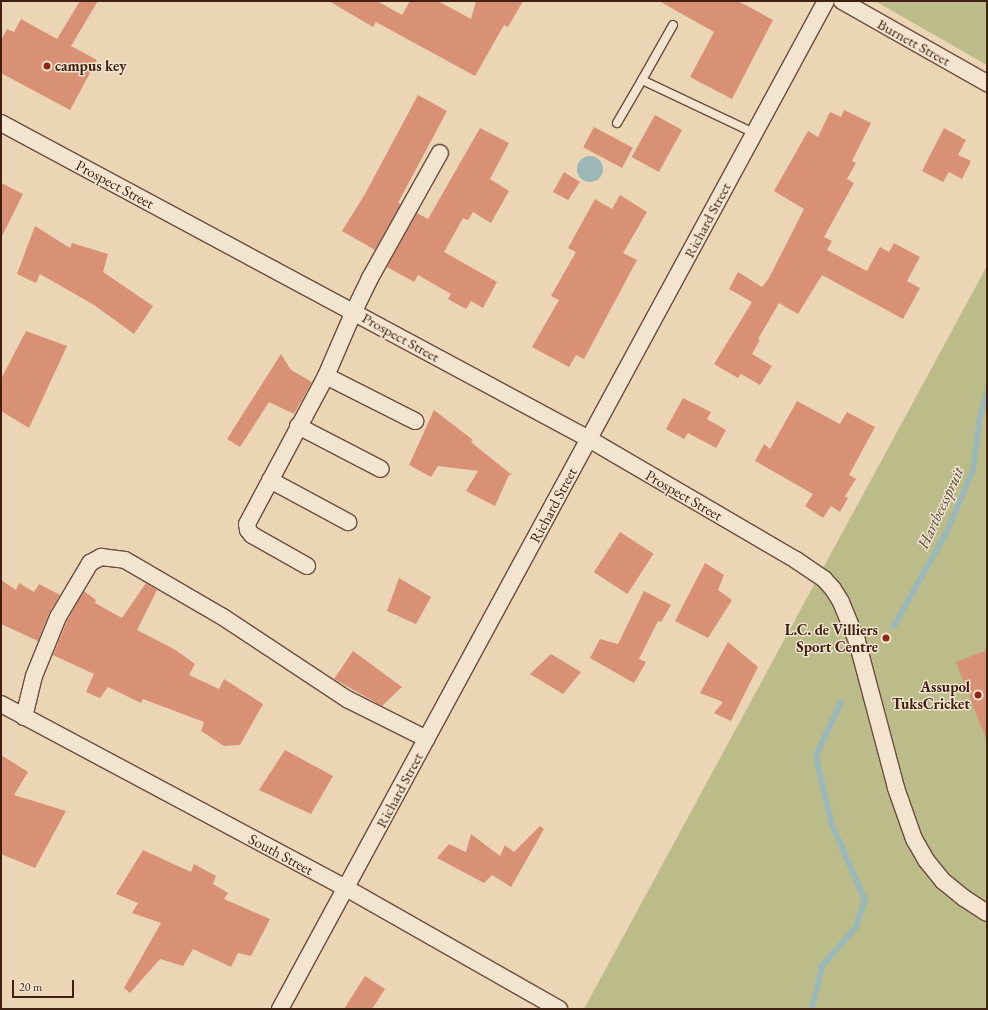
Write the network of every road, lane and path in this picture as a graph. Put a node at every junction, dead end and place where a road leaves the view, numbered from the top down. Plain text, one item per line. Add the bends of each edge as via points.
1 (826, 1) edge
2 (842, 1) edge
3 (673, 25) dead end
4 (642, 80) junction
5 (987, 83) edge
6 (1, 123) edge
7 (617, 123) dead end
8 (754, 133) junction
9 (440, 153) dead end
10 (354, 311) junction
11 (326, 376) junction
12 (415, 421) dead end
13 (298, 426) junction
14 (589, 439) junction
15 (381, 469) dead end
16 (270, 480) junction
17 (348, 522) dead end
18 (307, 566) dead end
19 (1, 704) edge
20 (24, 717) junction
21 (426, 739) junction
22 (346, 888) junction
23 (987, 913) edge
24 (280, 1009) edge
25 (559, 1009) edge

1 - 8 street, Richard Street
2 - 5 street, Burnett Street
3 - 4 lane
4 - 7 lane
4 - 8 lane
6 - 10 street, Prospect Street
8 - 14 street, Richard Street
9 - 10 street
10 - 11 street
10 - 14 street, Prospect Street
11 - 12 street
11 - 13 street
13 - 15 street
13 - 16 street
14 - 21 street, Richard Street
14 - 23 street, Prospect Street via 796,560 824,579 833,589 857,641 896,788 914,838 926,860 943,881
16 - 17 street
16 - 18 street via 247,524 248,530 252,535
19 - 20 street, South Street
20 - 21 street via 34,676 58,617 90,563 101,557 125,560 223,617 347,699
20 - 22 street, South Street
21 - 22 street, Richard Street
22 - 24 street, Richard Street
22 - 25 street, South Street

